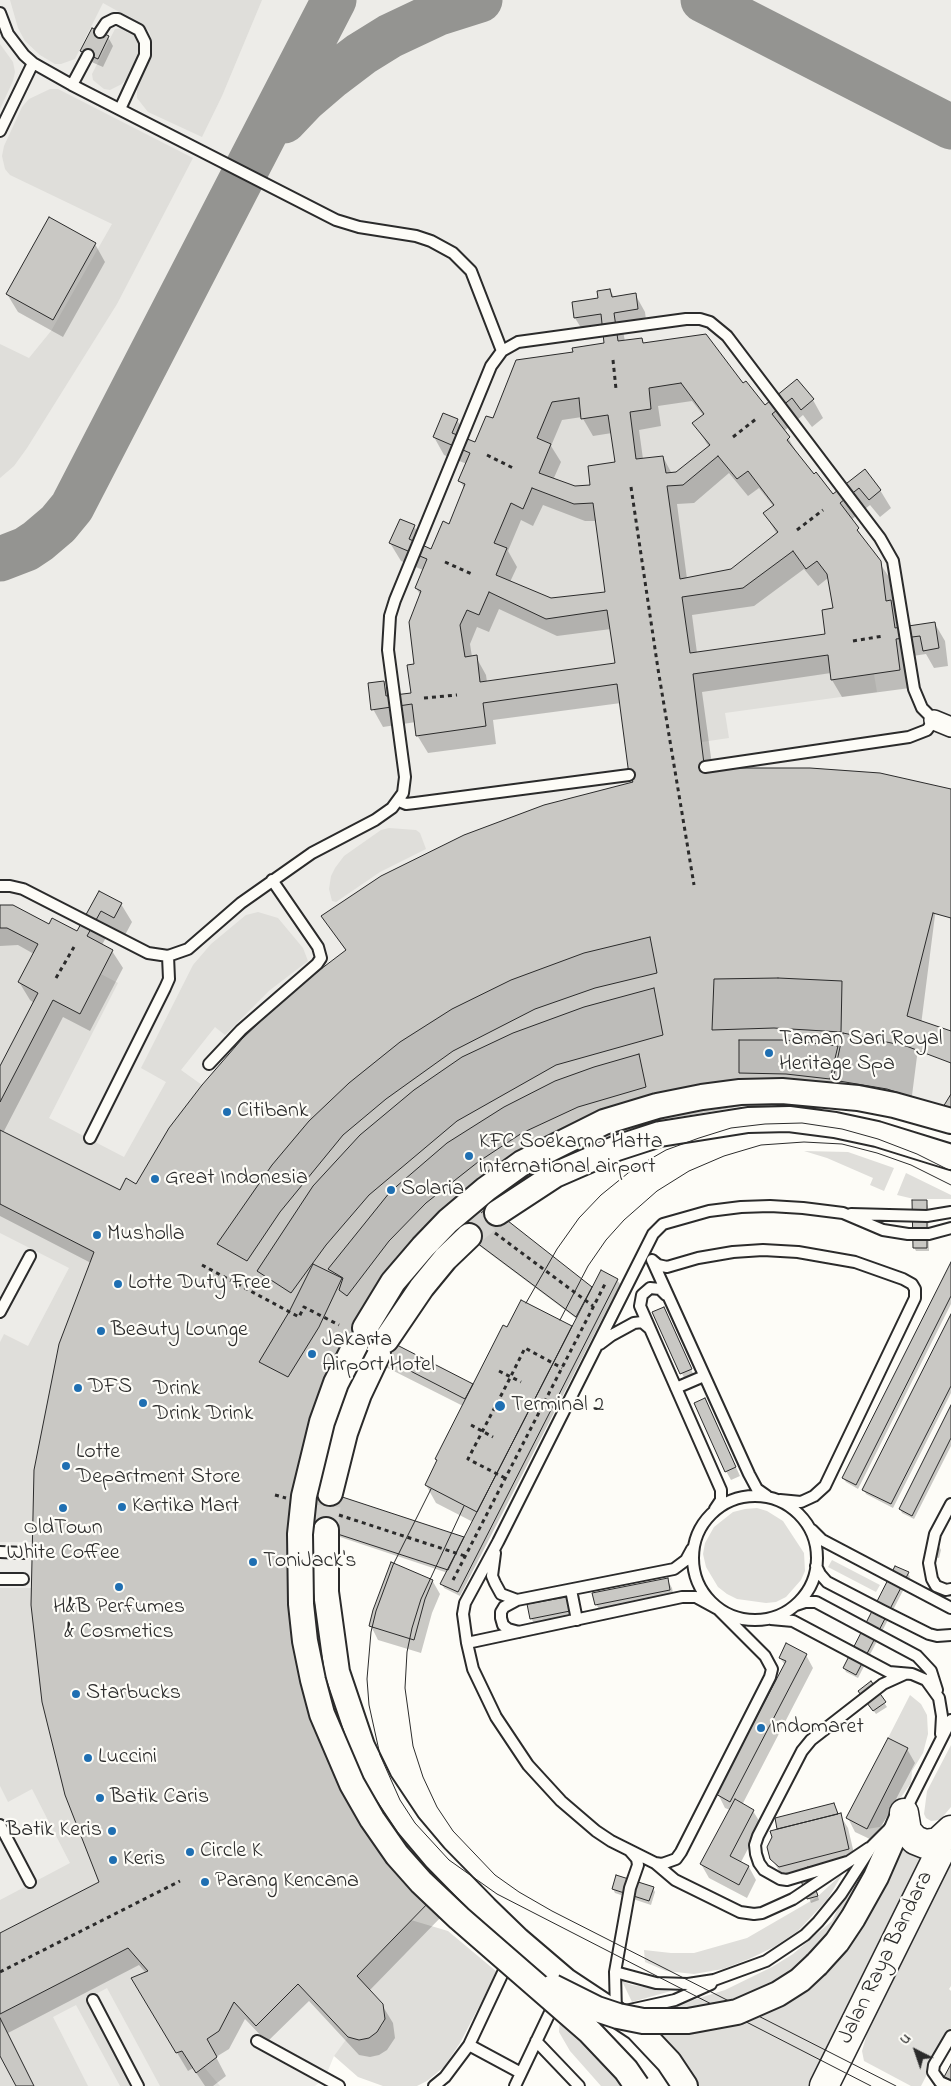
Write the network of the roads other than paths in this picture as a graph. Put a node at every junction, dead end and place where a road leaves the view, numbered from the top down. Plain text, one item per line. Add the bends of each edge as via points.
1 (0, 13) edge
2 (100, 32) dead end
3 (88, 55) dead end
4 (33, 63) junction
5 (72, 85) junction
6 (120, 109) junction
7 (0, 131) edge
8 (502, 351) junction
9 (943, 724) edge
10 (705, 767) dead end
11 (629, 775) dead end
12 (399, 801) junction
13 (272, 880) junction
14 (0, 886) edge
15 (168, 956) junction
16 (209, 1064) dead end
17 (951, 1121) edge
18 (90, 1138) dead end
19 (944, 1151) edge
20 (951, 1212) edge
21 (843, 1213) junction
22 (951, 1228) edge
23 (650, 1239) junction
24 (30, 1256) dead end
25 (652, 1260) junction
26 (668, 1298) junction
27 (0, 1312) edge
28 (650, 1329) junction
29 (595, 1349) junction
30 (704, 1376) junction
31 (676, 1388) junction
32 (767, 1496) junction
33 (780, 1500) junction
34 (951, 1504) edge
35 (712, 1512) junction
36 (809, 1528) junction
37 (498, 1542) junction
38 (694, 1546) junction
39 (0, 1552) edge
40 (25, 1553) dead end
41 (816, 1565) junction
42 (0, 1579) edge
43 (23, 1579) dead end
44 (951, 1589) edge
45 (571, 1590) junction
46 (517, 1600) junction
47 (793, 1607) junction
48 (951, 1608) edge
49 (718, 1609) junction
50 (765, 1619) junction
51 (577, 1620) junction
52 (520, 1632) junction
53 (951, 1635) edge
54 (467, 1643) junction
55 (905, 1674) junction
56 (939, 1698) junction
57 (951, 1720) edge
58 (940, 1741) junction
59 (904, 1813) junction
60 (0, 1824) edge
61 (951, 1830) edge
62 (872, 1846) junction
63 (627, 1849) junction
64 (655, 1862) junction
65 (846, 1862) junction
66 (30, 1882) dead end
67 (518, 1940) junction
68 (514, 1965) junction
69 (615, 1972) junction
70 (737, 1973) junction
71 (566, 1981) junction
72 (93, 2000) dead end
73 (616, 2013) junction
74 (951, 2036) edge
75 (257, 2041) dead end
76 (536, 2041) junction
77 (469, 2045) junction
78 (521, 2073) junction
79 (138, 2086) edge
80 (339, 2086) edge
81 (434, 2086) edge
82 (515, 2086) edge
83 (579, 2086) edge
84 (638, 2086) edge
85 (685, 2086) edge
86 (824, 2086) edge
87 (948, 2086) edge

1 - 4 lane via 15,45
2 - 6 lane via 106,23 118,19 139,30 145,42 145,55
3 - 5 lane
4 - 5 lane
4 - 7 lane
5 - 6 lane
6 - 8 lane via 336,220 416,236 448,250 471,271
8 - 9 lane via 518,342 686,319 700,319 719,327 887,549 896,573 914,689 922,708
8 - 12 lane via 491,366 390,616 388,650 405,778
9 - 10 lane via 909,736
11 - 12 lane via 415,804
12 - 13 lane via 380,818 312,853
13 - 15 lane via 188,949
13 - 16 lane via 318,947 321,958 241,1030
14 - 15 lane via 23,890 148,953
15 - 18 lane via 165,988
17 - 68 street, bridge via 858,1098 782,1091 702,1097 604,1122 522,1163 456,1215 393,1282 360,1336 336,1384 322,1422 304,1496 300,1586 313,1680 322,1714 352,1784 372,1820 421,1882
19 - 67 street via 835,1125 789,1120 748,1120 660,1134 586,1160 555,1175 486,1226 445,1259 382,1347 359,1394 345,1433 331,1512 326,1592 337,1672 362,1746 380,1783 408,1825 435,1857
20 - 21 lane via 927,1216
21 - 22 lane via 892,1232 930,1234
21 - 23 lane via 770,1206 709,1210 663,1224
23 - 25 lane
23 - 29 lane
24 - 27 lane
25 - 26 lane
25 - 33 lane via 667,1267 698,1258 763,1250 798,1252 856,1262 912,1284 915,1289 915,1298 825,1486 801,1502
26 - 28 lane via 655,1287 642,1295 640,1306
26 - 30 lane
28 - 29 lane via 642,1322 634,1323
28 - 31 lane
29 - 37 lane
30 - 31 lane
30 - 32 lane via 754,1484
31 - 35 lane via 721,1490 721,1500
32 - 33 lane
32 - 35 lane via 728,1501
33 - 36 lane via 794,1509
34 - 44 lane via 936,1534 929,1563 936,1586
35 - 38 lane via 700,1528
36 - 41 lane via 814,1538
36 - 48 lane via 822,1540
37 - 46 lane via 492,1576 502,1594
37 - 54 lane via 465,1603 463,1614
38 - 45 lane via 686,1560 674,1569
38 - 49 lane via 692,1565 697,1582
39 - 40 lane
41 - 47 lane via 810,1586
41 - 53 lane via 827,1582 881,1610 929,1634
42 - 43 lane
45 - 46 lane
45 - 51 lane
46 - 52 lane via 504,1607 501,1618 508,1629
47 - 50 lane
47 - 56 lane via 816,1602 917,1656 931,1671
49 - 50 lane via 749,1620
49 - 51 lane via 696,1597 682,1597
49 - 64 lane via 765,1656 772,1670 681,1852 670,1862
50 - 55 lane via 793,1621 889,1672
51 - 52 lane
52 - 54 lane
54 - 63 lane via 482,1690 528,1765 561,1801 596,1831
55 - 56 lane via 926,1680
55 - 65 lane via 884,1684 802,1750 755,1845 764,1870 780,1879 787,1880
56 - 58 lane via 942,1716
57 - 58 lane
58 - 59 lane
59 - 61 main road via 907,1831 915,1840 925,1844 938,1842
59 - 62 lane
59 - 68 street, bridge via 876,1878 837,1942 800,1980 778,1994 737,2012 688,2021 643,2021 597,2010
60 - 66 lane
61 - 86 main road, Jalan Raya Bandara
62 - 65 lane
62 - 70 lane via 841,1894 805,1935 766,1961
63 - 64 lane
63 - 69 lane via 637,1859 638,1865 630,1888
64 - 65 lane via 675,1880 740,1912 754,1914 793,1899
67 - 71 street
67 - 77 lane
68 - 84 street, bridge via 590,2032
69 - 70 lane via 656,1983 688,1984
69 - 73 lane
70 - 73 lane via 675,2000
71 - 73 street
71 - 76 lane
72 - 79 lane
73 - 85 street via 649,2039
74 - 87 lane via 933,2072 940,2082
75 - 80 lane
76 - 78 lane
76 - 83 lane
77 - 78 lane
77 - 81 lane via 445,2077
78 - 82 lane

